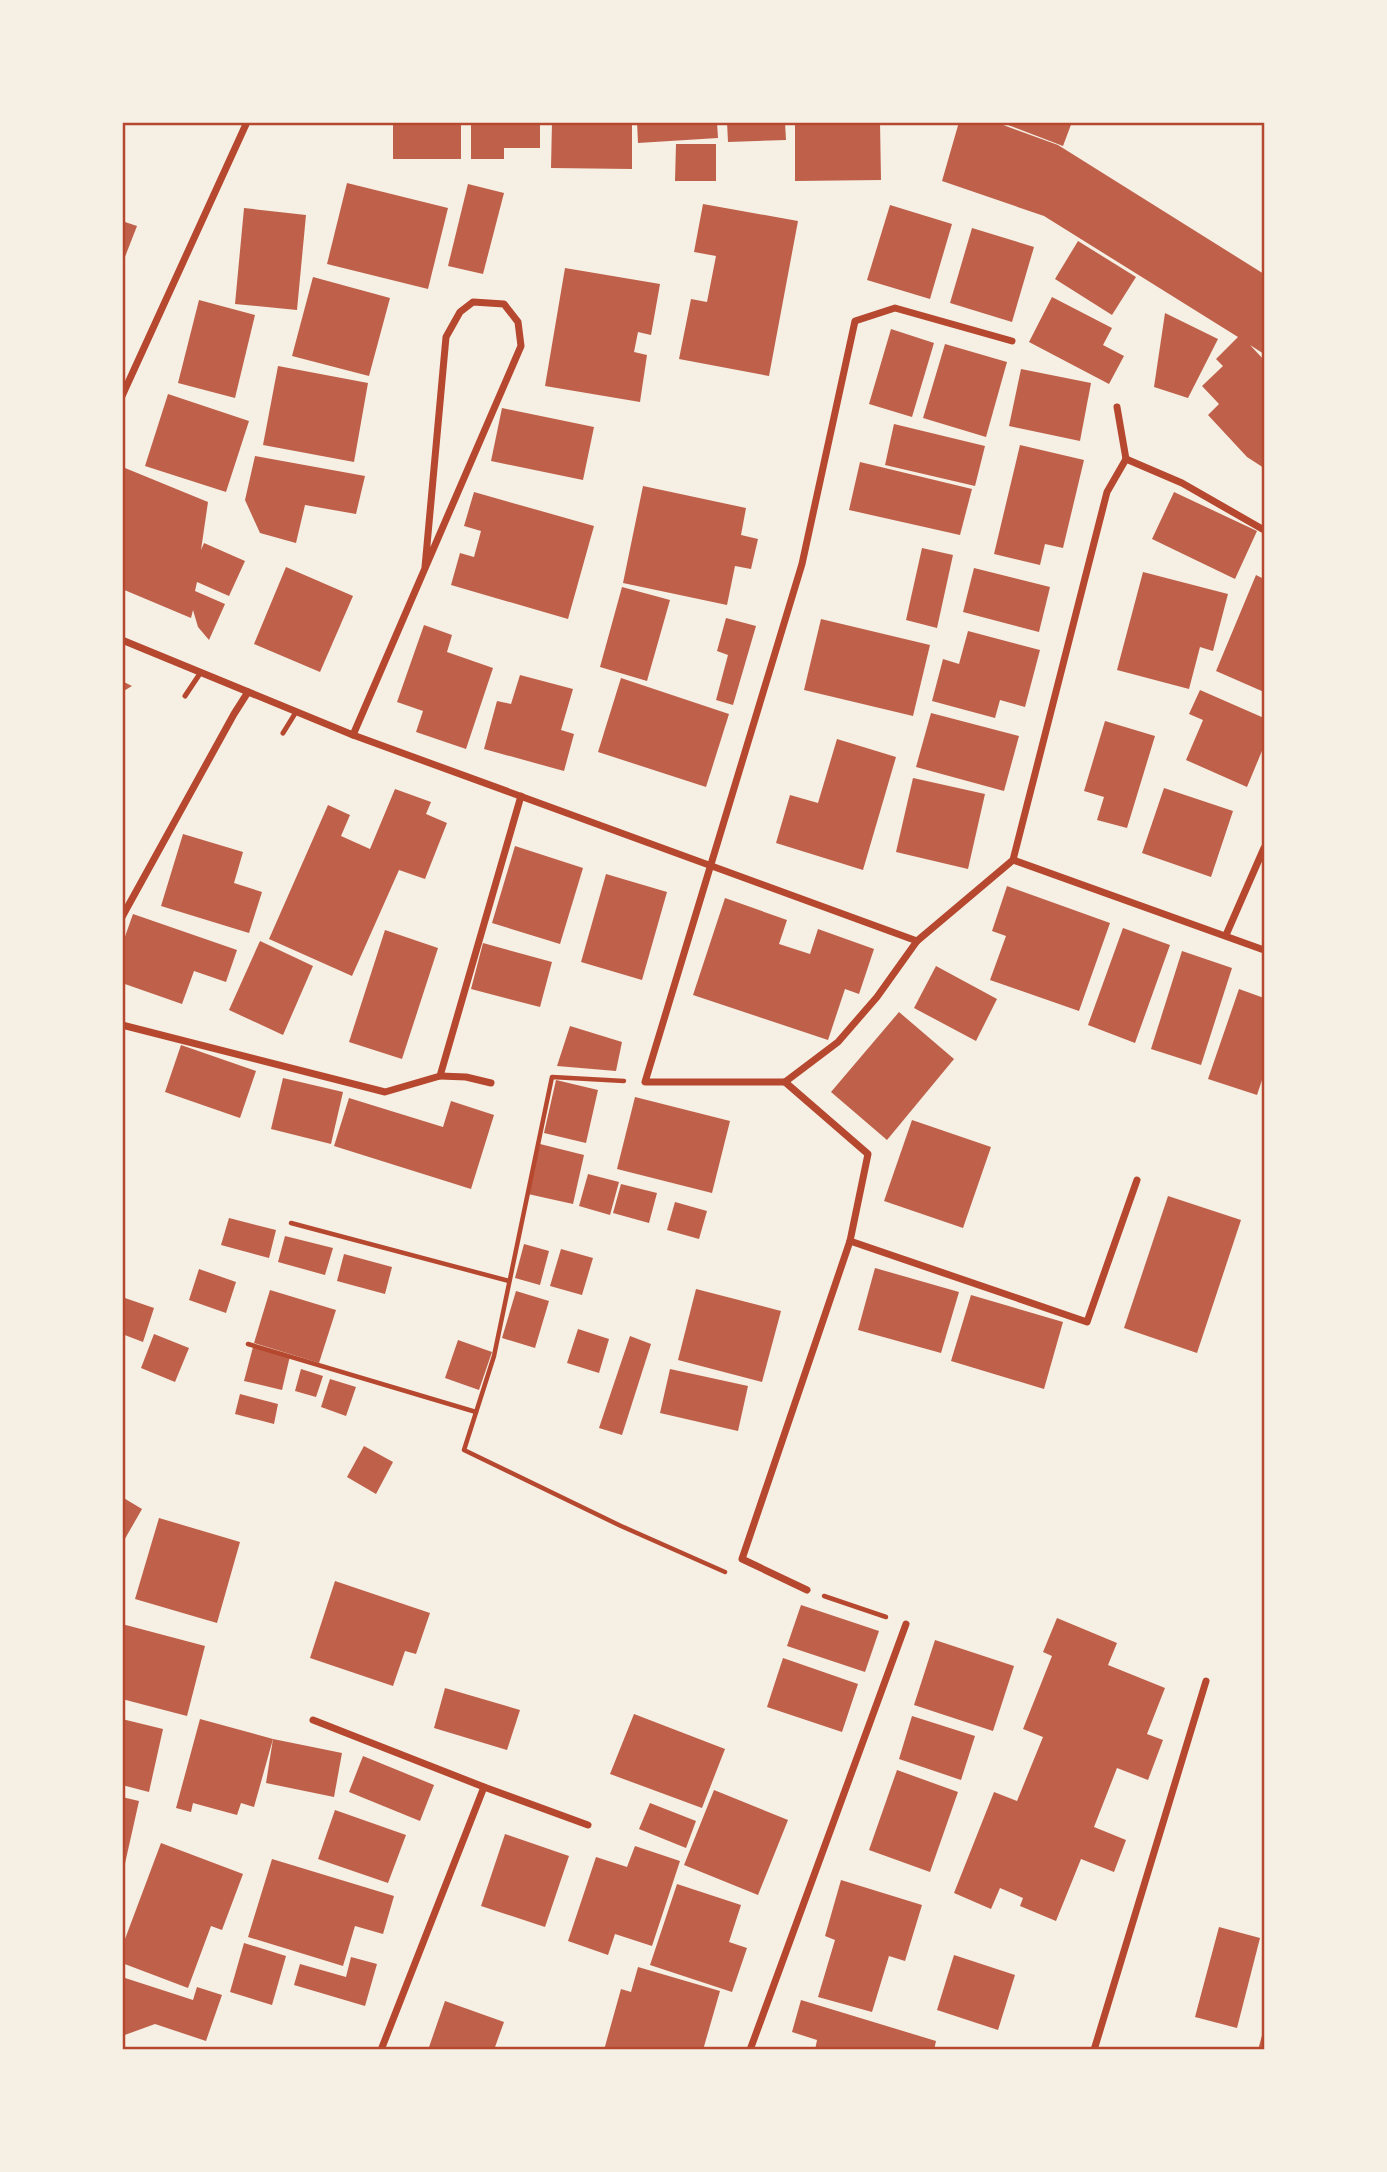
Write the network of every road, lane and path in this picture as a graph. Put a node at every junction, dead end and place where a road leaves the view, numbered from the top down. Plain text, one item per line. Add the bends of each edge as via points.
1 (247, 122) edge
2 (1012, 341) dead end
3 (122, 396) edge
4 (1117, 407) dead end
5 (1126, 459) junction
6 (1265, 530) edge
7 (425, 567) junction
8 (122, 639) edge
9 (201, 672) junction
10 (248, 692) junction
11 (186, 696) dead end
12 (296, 712) junction
13 (283, 733) dead end
14 (353, 735) junction
15 (521, 796) junction
16 (1265, 848) edge
17 (1013, 860) junction
18 (709, 866) junction
19 (122, 917) edge
20 (1226, 935) junction
21 (917, 942) junction
22 (1265, 950) edge
23 (122, 1025) edge
24 (440, 1076) junction
25 (645, 1082) junction
26 (785, 1082) junction
27 (491, 1083) dead end
28 (1137, 1180) dead end
29 (291, 1223) dead end
30 (850, 1241) junction
31 (509, 1281) junction
32 (248, 1344) dead end
33 (476, 1412) junction
34 (727, 1573) dead end
35 (807, 1591) joint
36 (906, 1624) joint
37 (1206, 1681) dead end
38 (313, 1720) dead end
39 (484, 1787) junction
40 (588, 1825) dead end
41 (381, 2049) edge
42 (750, 2049) edge
43 (1094, 2049) edge

1 - 3 street
2 - 18 street via 895,308 855,321 802,564
4 - 5 street
5 - 6 street via 1182,483
5 - 17 street via 1107,492
7 - 7 street via 521,346 518,322 505,304 473,302 460,312 446,337
7 - 14 street
8 - 9 street
9 - 10 street
9 - 11 lane
10 - 12 street
10 - 19 street
12 - 13 lane
12 - 14 street
14 - 15 street
15 - 18 street
15 - 24 street
16 - 20 street
17 - 20 street
17 - 21 street
18 - 21 street
18 - 25 street
20 - 22 street
21 - 26 street via 838,1042
23 - 24 street via 385,1092
24 - 27 street
25 - 26 street
25 - 31 path via 552,1077
26 - 30 street via 868,1154
28 - 30 street via 1087,1322
29 - 31 path
30 - 35 street via 742,1559
31 - 33 path via 494,1356
32 - 33 path
33 - 34 path via 464,1450
35 - 36 path
36 - 42 street
37 - 43 street
38 - 39 street
39 - 40 street
39 - 41 street

